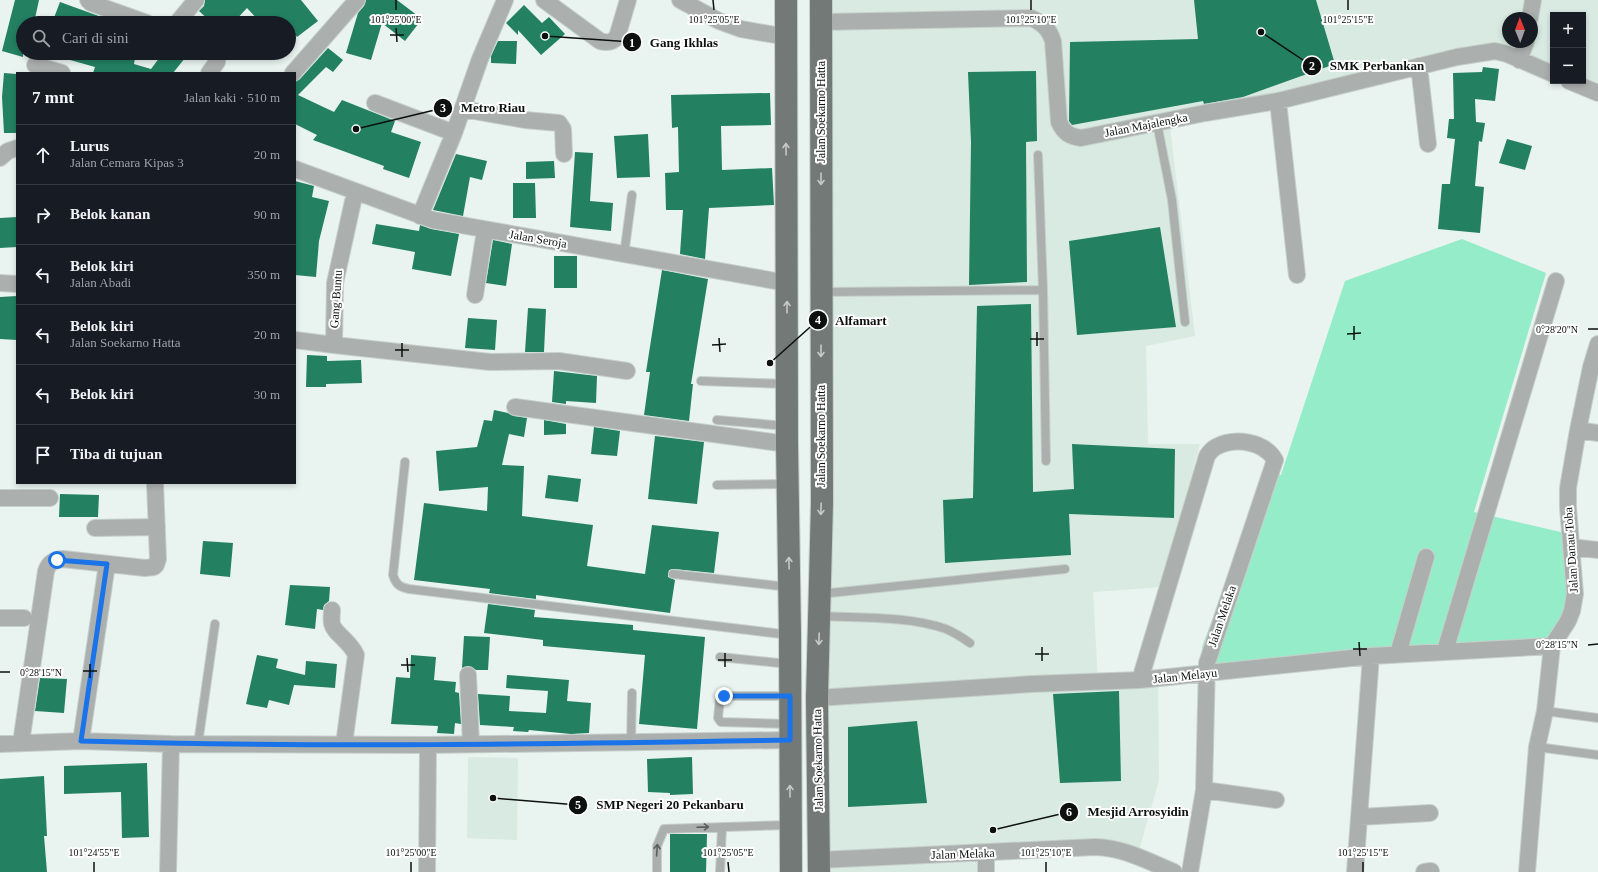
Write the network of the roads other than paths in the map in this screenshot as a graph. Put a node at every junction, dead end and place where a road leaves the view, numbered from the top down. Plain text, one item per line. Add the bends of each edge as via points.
1 (88, 0) edge
2 (196, 0) edge
3 (357, 0) edge
4 (505, 0) edge
5 (544, 0) edge
6 (628, 0) edge
7 (680, 0) edge
8 (786, 0) edge
9 (821, 0) edge
10 (1533, 0) edge
11 (1531, 12) edge
12 (127, 16) edge
13 (183, 16) edge
14 (821, 22) junction
15 (786, 37) junction
16 (1524, 48) edge
17 (217, 60) edge
18 (1519, 60) junction
19 (34, 65) dead end
20 (1419, 66) junction
21 (58, 72) edge
22 (210, 72) edge
23 (294, 72) edge
24 (1550, 73) edge
25 (1576, 84) edge
26 (1598, 93) edge
27 (1278, 101) junction
28 (376, 103) dead end
29 (463, 109) junction
30 (1157, 123) junction
31 (454, 133) junction
32 (1428, 144) dead end
33 (16, 148) edge
34 (564, 154) dead end
35 (1038, 155) dead end
36 (0, 158) edge
37 (296, 169) edge
38 (355, 192) junction
39 (632, 195) dead end
40 (420, 216) junction
41 (485, 230) junction
42 (624, 255) junction
43 (1297, 275) dead end
44 (1556, 281) dead end
45 (0, 283) edge
46 (16, 284) edge
47 (788, 284) junction
48 (1043, 290) junction
49 (820, 292) junction
50 (475, 295) dead end
51 (1185, 322) dead end
52 (296, 340) edge
53 (334, 344) junction
54 (1598, 344) edge
55 (1594, 367) edge
56 (627, 371) dead end
57 (701, 382) dead end
58 (787, 384) junction
59 (515, 407) dead end
60 (717, 420) dead end
61 (1578, 430) junction
62 (1598, 433) edge
63 (787, 435) junction
64 (1046, 461) dead end
65 (405, 462) dead end
66 (155, 484) edge
67 (788, 484) junction
68 (717, 485) dead end
69 (0, 498) edge
70 (50, 498) dead end
71 (157, 527) junction
72 (94, 528) dead end
73 (1571, 547) junction
74 (1598, 550) edge
75 (1426, 557) dead end
76 (107, 564) junction
77 (1065, 569) dead end
78 (673, 574) dead end
79 (790, 587) junction
80 (819, 594) junction
81 (332, 610) dead end
82 (820, 616) junction
83 (0, 618) edge
84 (24, 618) dead end
85 (214, 624) dead end
86 (790, 635) junction
87 (970, 643) dead end
88 (1552, 646) junction
89 (1445, 651) junction
90 (1398, 654) junction
91 (1371, 656) junction
92 (720, 657) dead end
93 (790, 664) junction
94 (468, 674) dead end
95 (1206, 674) junction
96 (1140, 680) junction
97 (632, 693) dead end
98 (790, 696) junction
99 (817, 698) junction
100 (1545, 711) junction
101 (1598, 718) edge
102 (790, 732) junction
103 (81, 741) junction
104 (21, 743) junction
105 (631, 743) junction
106 (0, 744) edge
107 (171, 744) junction
108 (198, 744) junction
109 (344, 744) junction
110 (470, 744) junction
111 (428, 745) junction
112 (1537, 747) junction
113 (1598, 755) edge
114 (1204, 790) junction
115 (1276, 800) dead end
116 (1430, 813) dead end
117 (1359, 817) junction
118 (790, 825) junction
119 (722, 827) junction
120 (986, 853) junction
121 (819, 866) edge
122 (168, 872) edge
123 (427, 872) edge
124 (657, 872) edge
125 (720, 872) edge
126 (791, 872) edge
127 (986, 872) edge
128 (1174, 872) edge
129 (1190, 872) edge
130 (1355, 872) edge
131 (1527, 872) edge

1 - 12 street
2 - 13 street
3 - 23 street
4 - 29 street via 480,59
5 - 6 street via 604,43 614,41 617,36
7 - 15 street via 740,29
8 - 15 main road
9 - 14 main road, Jalan Soekarno Hatta
10 - 11 street
14 - 30 street, Jalan Majalengka via 1031,18 1049,31 1053,41 1059,122 1066,133 1081,138
14 -> 49 main road, Jalan Soekarno Hatta
47 -> 15 main road
16 - 18 street
17 - 22 street
18 - 20 street, Jalan Majalengka via 1496,51
18 - 24 street, Jalan Majalengka
19 - 21 street
20 - 27 street, Jalan Majalengka
20 - 32 street
25 - 26 street
27 - 30 street, Jalan Majalengka
27 - 43 street
28 - 31 street
29 - 31 street
29 - 34 street via 524,120 559,123 563,129
30 - 51 lane via 1172,200
31 - 40 street
33 - 36 street
35 - 48 lane
37 - 38 street, Jalan Seroja
38 - 40 street, Jalan Seroja
38 - 53 street, Gang Buntu via 334,282
39 - 42 lane
40 - 41 street, Jalan Seroja
41 - 42 street, Jalan Seroja
41 - 50 street
42 - 47 street, Jalan Seroja
44 - 89 street
45 - 46 street
58 -> 47 main road
48 - 49 lane
48 - 64 lane
49 -> 80 main road, Jalan Soekarno Hatta via 822,503
52 - 53 street, Gang Buntu
53 - 56 street via 490,362 559,362
54 - 55 street, Jalan Danau Toba
55 - 61 street, Jalan Danau Toba
57 - 58 lane
58 - 63 main road
59 - 63 street
60 - 63 lane
61 - 62 street
61 - 73 street, Jalan Danau Toba via 1568,488
63 - 67 main road
65 - 86 lane via 393,575 399,586
66 - 71 street
67 - 68 lane
79 -> 67 main road
69 - 70 street
71 - 72 street
71 - 76 street via 158,559 154,567
73 - 74 street
73 - 88 street, Jalan Danau Toba via 1575,594 1572,611
75 - 90 street
76 - 103 street
76 - 104 street via 63,559 48,566 44,578
77 - 80 lane
78 - 79 lane
79 - 86 main road
80 - 82 main road, Jalan Soekarno Hatta
81 - 109 street via 332,625 353,647 356,655
82 - 87 lane via 928,624 948,630
82 -> 99 main road, Jalan Soekarno Hatta
83 - 84 street
85 - 108 lane
86 - 93 main road
88 - 89 street, Jalan Melayu
88 - 100 street, Jalan Danau Toba
89 - 90 street, Jalan Melayu
90 - 91 street, Jalan Melayu
91 - 95 street, Jalan Melayu
91 - 117 street
92 - 93 lane
93 - 98 main road
94 - 110 street
95 - 96 street, Jalan Melayu
95 - 96 street, Jalan Melaka via 1209,655 1275,460 1271,453 1261,446 1240,442 1226,444 1215,447 1207,456
95 - 114 street, Jalan Melaka
96 - 99 street, Jalan Melayu via 1032,684
97 - 105 lane
98 - 102 main road
98 - 102 lane via 724,696 718,701 718,718 721,722
99 - 121 main road, Jalan Soekarno Hatta
100 - 101 lane
100 - 112 street, Jalan Danau Toba
102 - 105 street
118 -> 102 main road
103 - 104 street
103 - 107 street
104 - 106 street
105 - 110 street
107 - 108 street
107 - 122 street
108 - 109 street
109 - 111 street
110 - 111 street
111 - 123 street
112 - 113 lane
112 - 131 street, Jalan Danau Toba
114 - 115 street
114 - 129 street, Jalan Melaka
116 - 117 street
117 - 130 street
118 - 119 lane
118 - 126 main road
124 -> 119 lane via 657,846 664,829
119 - 125 lane
120 - 121 street, Jalan Melaka
120 - 127 street
120 - 128 street, Jalan Melaka via 1110,848 1125,851

